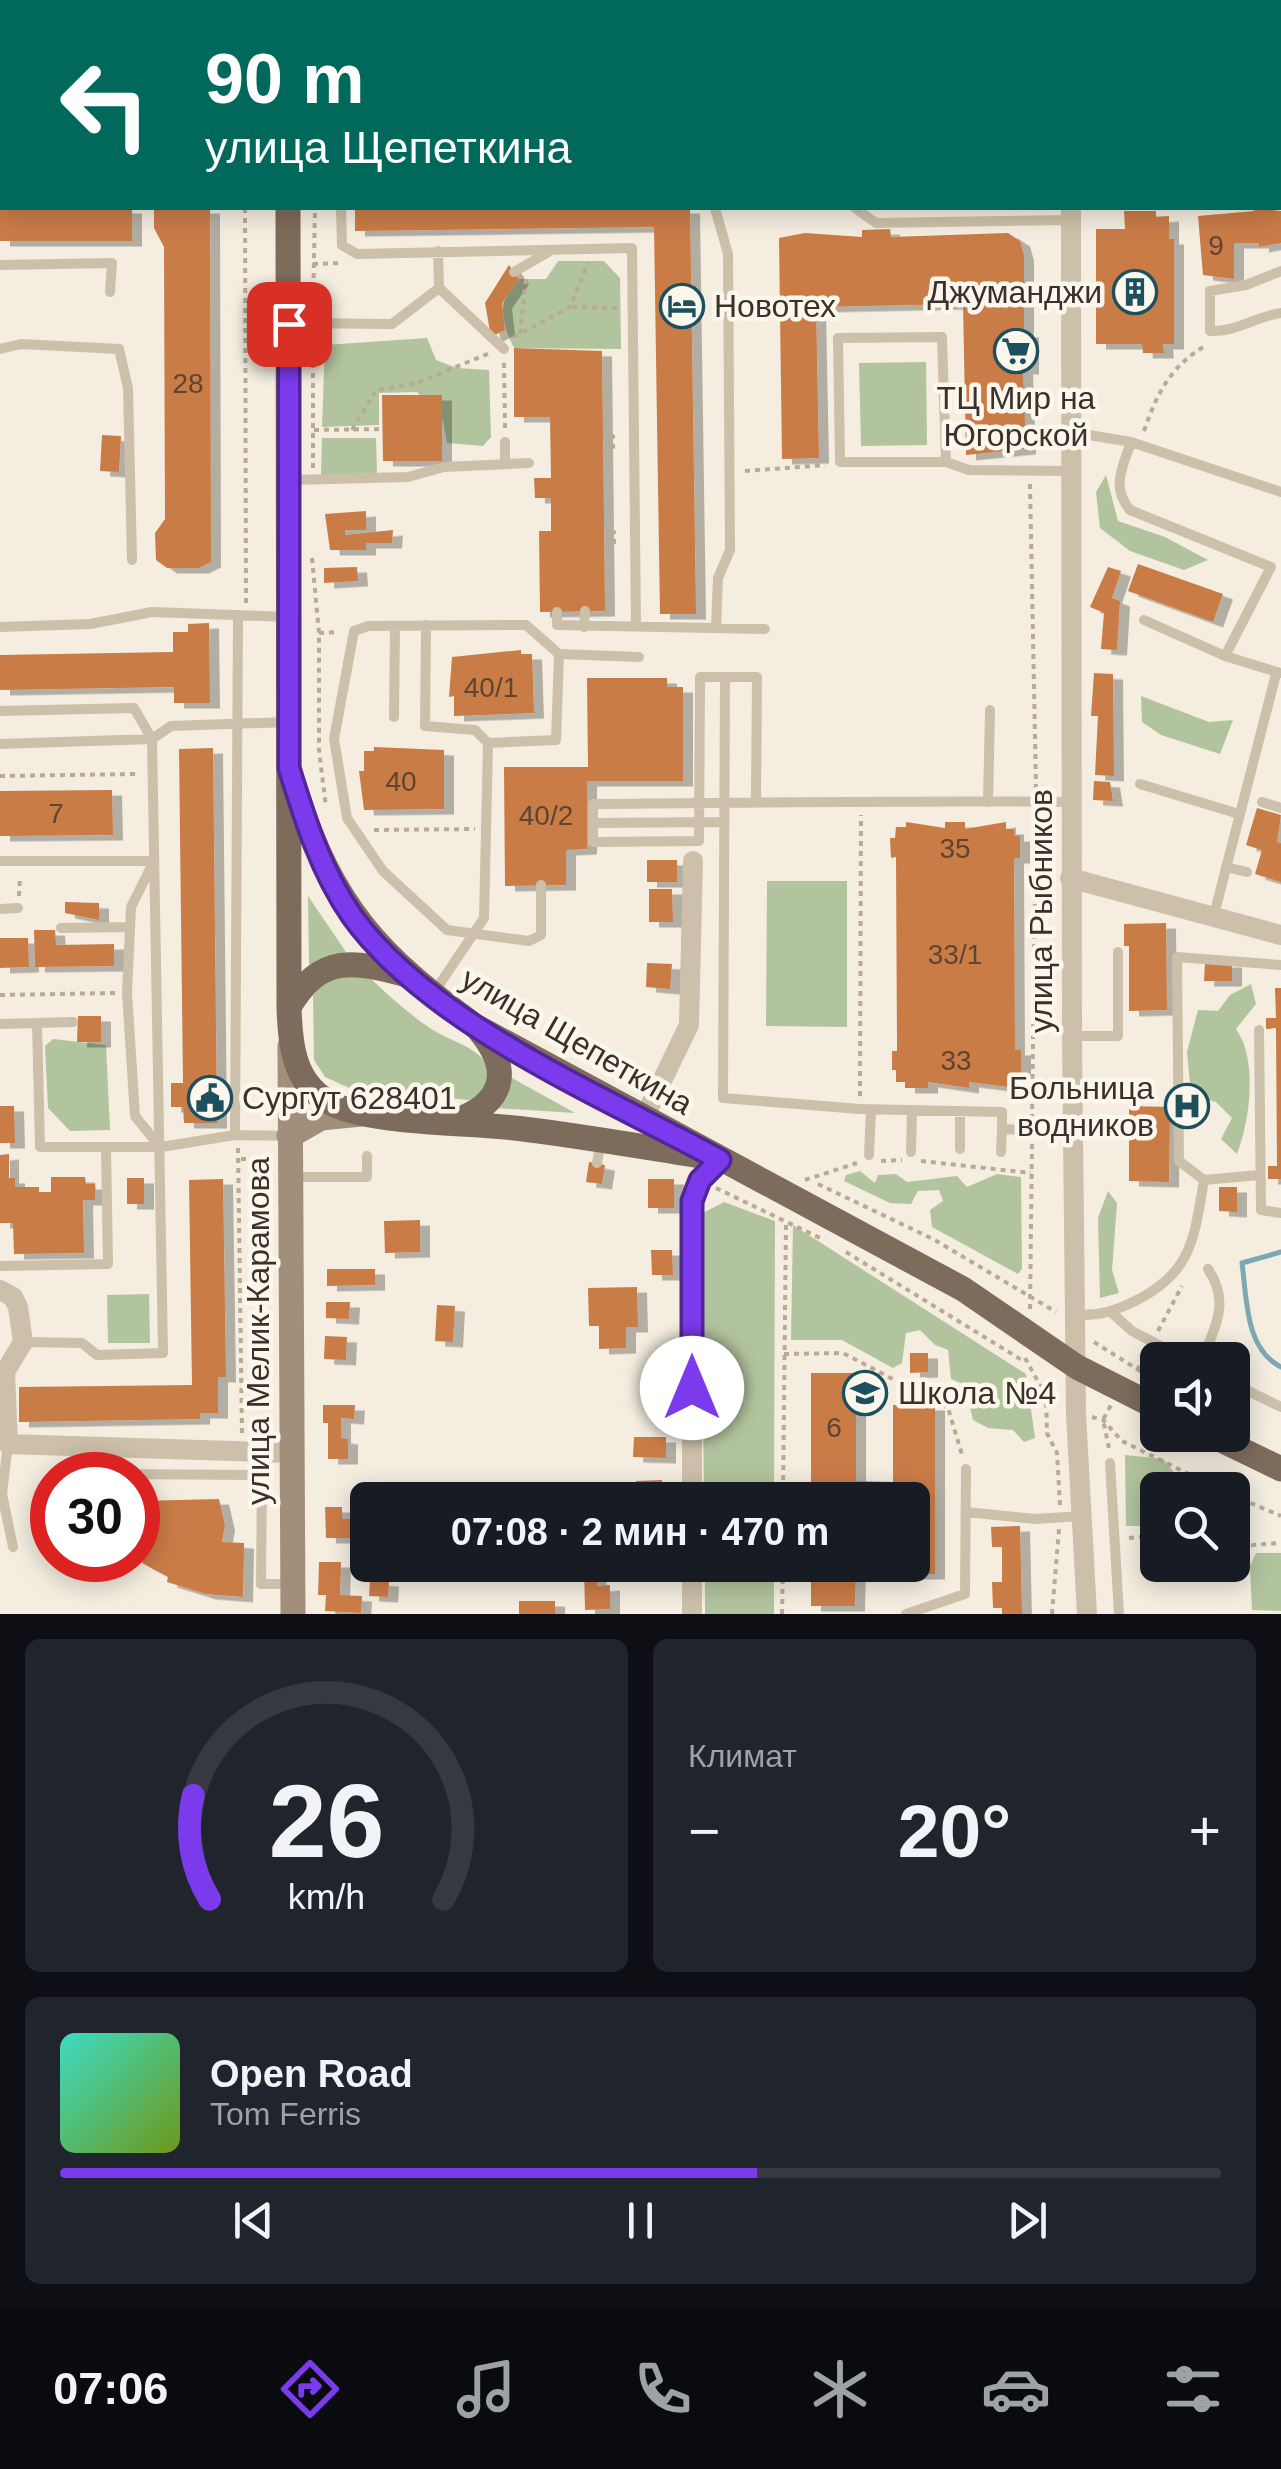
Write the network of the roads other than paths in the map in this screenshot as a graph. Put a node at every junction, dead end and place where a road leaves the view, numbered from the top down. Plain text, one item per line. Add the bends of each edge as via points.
1 (288, 210) edge
2 (340, 210) edge
3 (717, 210) edge
4 (858, 210) edge
5 (1038, 210) edge
6 (1071, 214) edge
7 (1038, 221) junction
8 (553, 250) junction
9 (438, 251) junction
10 (0, 265) edge
11 (1281, 271) edge
12 (514, 272) dead end
13 (439, 288) junction
14 (110, 292) dead end
15 (1281, 313) edge
16 (289, 324) junction
17 (0, 348) edge
18 (504, 348) road end
19 (1070, 432) junction
20 (505, 442) dead end
21 (1135, 444) junction
22 (505, 462) junction
23 (529, 462) dead end
24 (946, 462) junction
25 (1069, 471) junction
26 (288, 480) junction
27 (1281, 492) edge
28 (132, 560) dead end
29 (584, 611) dead end
30 (557, 612) dead end
31 (242, 615) junction
32 (289, 617) junction
33 (1144, 620) dead end
34 (426, 625) junction
35 (395, 626) junction
36 (584, 626) junction
37 (636, 626) junction
38 (0, 627) edge
39 (716, 627) junction
40 (765, 629) dead end
41 (559, 654) junction
42 (1225, 656) junction
43 (639, 657) dead end
44 (1278, 673) edge
45 (725, 677) junction
46 (990, 710) dead end
47 (0, 712) edge
48 (394, 716) dead end
49 (288, 722) junction
50 (236, 723) junction
51 (152, 739) junction
52 (488, 742) junction
53 (0, 744) edge
54 (289, 768) junction
55 (1140, 784) dead end
56 (756, 800) junction
57 (723, 801) junction
58 (988, 802) junction
59 (1070, 802) junction
60 (1262, 802) dead end
61 (699, 804) junction
62 (1281, 808) edge
63 (1238, 814) junction
64 (699, 822) junction
65 (723, 822) junction
66 (593, 823) junction
67 (0, 861) edge
68 (154, 861) junction
69 (693, 862) dead end
70 (1226, 866) junction
71 (1248, 872) dead end
72 (1070, 878) junction
73 (541, 885) dead end
74 (18, 908) road end
75 (0, 909) edge
76 (1214, 915) junction
77 (128, 927) junction
78 (61, 928) dead end
79 (473, 935) junction
80 (1281, 935) edge
81 (1118, 952) dead end
82 (1281, 965) edge
83 (408, 975) junction
84 (432, 995) junction
85 (289, 1007) junction
86 (73, 1022) dead end
87 (37, 1023) junction
88 (0, 1024) edge
89 (475, 1026) junction
90 (1259, 1030) dead end
91 (1072, 1036) junction
92 (290, 1046) junction
93 (866, 1110) junction
94 (912, 1110) junction
95 (960, 1111) junction
96 (362, 1114) junction
97 (644, 1118) junction
98 (455, 1121) junction
99 (1002, 1129) junction
100 (1073, 1132) junction
101 (234, 1135) junction
102 (290, 1136) junction
103 (106, 1148) junction
104 (160, 1148) junction
105 (960, 1150) dead end
106 (911, 1152) dead end
107 (1001, 1152) dead end
108 (869, 1155) dead end
109 (367, 1156) dead end
110 (720, 1160) junction
111 (290, 1176) junction
112 (1259, 1176) junction
113 (1204, 1180) junction
114 (1281, 1213) edge
115 (0, 1266) edge
116 (1208, 1268) dead end
117 (0, 1290) edge
118 (1112, 1313) junction
119 (1082, 1315) junction
120 (22, 1342) junction
121 (1152, 1342) edge
122 (1210, 1342) edge
123 (1077, 1367) junction
124 (1140, 1392) edge
125 (1250, 1392) edge
126 (1281, 1407) edge
127 (8, 1444) junction
128 (112, 1448) junction
129 (1246, 1452) edge
130 (292, 1453) junction
131 (1110, 1462) road end
132 (1281, 1469) edge
133 (966, 1470) road end
134 (692, 1482) edge
135 (966, 1512) junction
136 (1083, 1516) junction
137 (13, 1547) dead end
138 (692, 1582) edge
139 (292, 1584) junction
140 (293, 1614) edge
141 (692, 1614) edge
142 (906, 1614) edge
143 (1086, 1614) edge
144 (1118, 1614) edge

1 - 16 main road, улица Мелик-Карамова
2 - 9 lane via 342,245 357,254
3 - 39 lane via 728,254 730,550 718,578
4 - 7 lane via 876,224
5 - 7 lane
6 - 7 lane
6 - 19 street, улица Рыбников
8 - 9 lane
8 - 12 lane
8 - 37 lane via 632,248
9 - 13 lane
10 - 14 lane via 112,264
11 - 15 lane via 1210,291 1210,331 1234,332 1254,317
13 - 16 lane via 392,324
13 - 18 lane
16 - 26 main road, улица Мелик-Карамова
17 - 28 lane via 119,349 128,388
19 - 21 lane
19 - 25 street, улица Рыбников
20 - 22 lane
21 - 27 lane
21 - 42 lane via 1118,479 1119,496 1130,510 1271,567
22 - 23 lane
22 - 26 lane via 408,477
24 - 24 lane via 840,462 838,338 942,337
24 - 25 lane via 968,470
25 - 59 street, улица Рыбников
26 - 32 main road, улица Мелик-Карамова
29 - 36 lane
30 - 36 lane via 556,625
31 - 32 lane
31 - 38 lane via 152,612 90,624
31 - 50 lane
32 - 49 main road, улица Мелик-Карамова
33 - 42 lane
34 - 35 lane
34 - 41 lane via 526,625
34 - 52 lane via 425,726 476,730
35 - 48 lane
35 - 79 lane via 354,631 334,739 338,784 355,830 383,871 446,930
36 - 37 lane
37 - 39 lane
39 - 40 lane via 737,622
41 - 43 lane
41 - 52 lane via 556,740
42 - 44 lane
44 - 63 lane
45 - 56 lane via 757,678
45 - 57 lane
45 - 61 lane via 700,677
46 - 58 lane
47 - 51 lane via 134,708
49 - 50 lane
49 - 54 main road, улица Мелик-Карамова
50 - 51 lane via 171,726
50 - 101 lane
51 - 53 lane
51 - 68 lane
52 - 79 lane via 484,918
54 - 83 main road, улица Щепеткина via 340,896
54 - 85 main road, улица Мелик-Карамова
55 - 63 lane
56 - 57 lane
56 - 58 lane
57 - 61 lane
57 - 65 lane
58 - 59 lane
59 - 72 street, улица Рыбников
60 - 62 lane
61 - 64 lane
61 - 66 lane via 593,804
63 - 70 lane
64 - 65 lane
64 - 66 lane
64 - 66 lane via 699,841 664,842 593,842
65 - 93 lane via 723,1098
67 - 68 lane
68 - 77 lane
68 - 104 lane
69 - 97 street via 690,1025
70 - 71 lane
70 - 76 lane
72 - 76 street
72 - 91 street, улица Рыбников
73 - 79 lane via 541,935 530,942
74 - 75 lane
76 - 80 street
77 - 78 lane
77 - 104 lane via 135,1116
79 - 84 lane
81 - 91 lane via 1118,1036
82 - 113 lane via 1177,957 1179,1161
83 - 84 main road, улица Щепеткина
83 - 85 main road via 369,965 333,966 310,979
84 - 89 main road, улица Щепеткина
85 - 92 main road, улица Мелик-Карамова
86 - 87 lane
87 - 88 lane
87 - 103 lane via 40,1148
89 - 97 main road, улица Щепеткина
89 - 98 main road via 498,1063 498,1086 492,1101
90 - 112 lane
91 - 100 street, улица Рыбников
92 - 96 main road, улица Щепеткина via 316,1093
92 - 102 street, улица Мелик-Карамова
93 - 94 lane
93 - 108 lane
94 - 95 lane
94 - 106 lane
95 - 99 lane via 1002,1112
95 - 105 lane
96 - 98 main road, улица Щепеткина
96 - 102 street via 320,1118
97 - 110 main road, улица Щепеткина
98 - 110 main road, улица Щепеткина via 599,1152
99 - 100 lane
99 - 107 lane
100 - 119 street, улица Рыбников
101 - 102 lane
101 - 104 lane
102 - 111 street, улица Мелик-Карамова
103 - 104 lane
103 - 115 lane via 108,1264
104 - 120 lane via 163,1354 97,1354 82,1343
109 - 111 lane via 366,1176
110 - 123 main road, улица Щепеткина via 963,1289
110 - 134 street via 700,1180 692,1201
111 - 130 street, улица Мелик-Карамова
112 - 113 lane
112 - 114 lane via 1262,1210
113 - 118 lane via 1196,1233 1178,1272 1161,1290
116 - 122 lane via 1220,1288 1222,1312
117 - 120 street via 18,1307
118 - 119 lane
118 - 121 lane
119 - 123 street, улица Рыбников
120 - 127 street via 4,1372
123 - 124 main road, улица Щепеткина via 1124,1378
123 - 136 street, улица Рыбников
125 - 126 lane
127 - 128 street
127 - 137 lane via 2,1494
128 - 130 street
128 - 139 lane via 112,1474 262,1474 261,1584
129 - 132 main road
130 - 139 street, улица Мелик-Карамова
131 - 144 lane
133 - 135 lane
135 - 136 lane
135 - 142 lane via 965,1594
136 - 143 street, улица Рыбников
138 - 141 street
139 - 140 street, улица Мелик-Карамова

